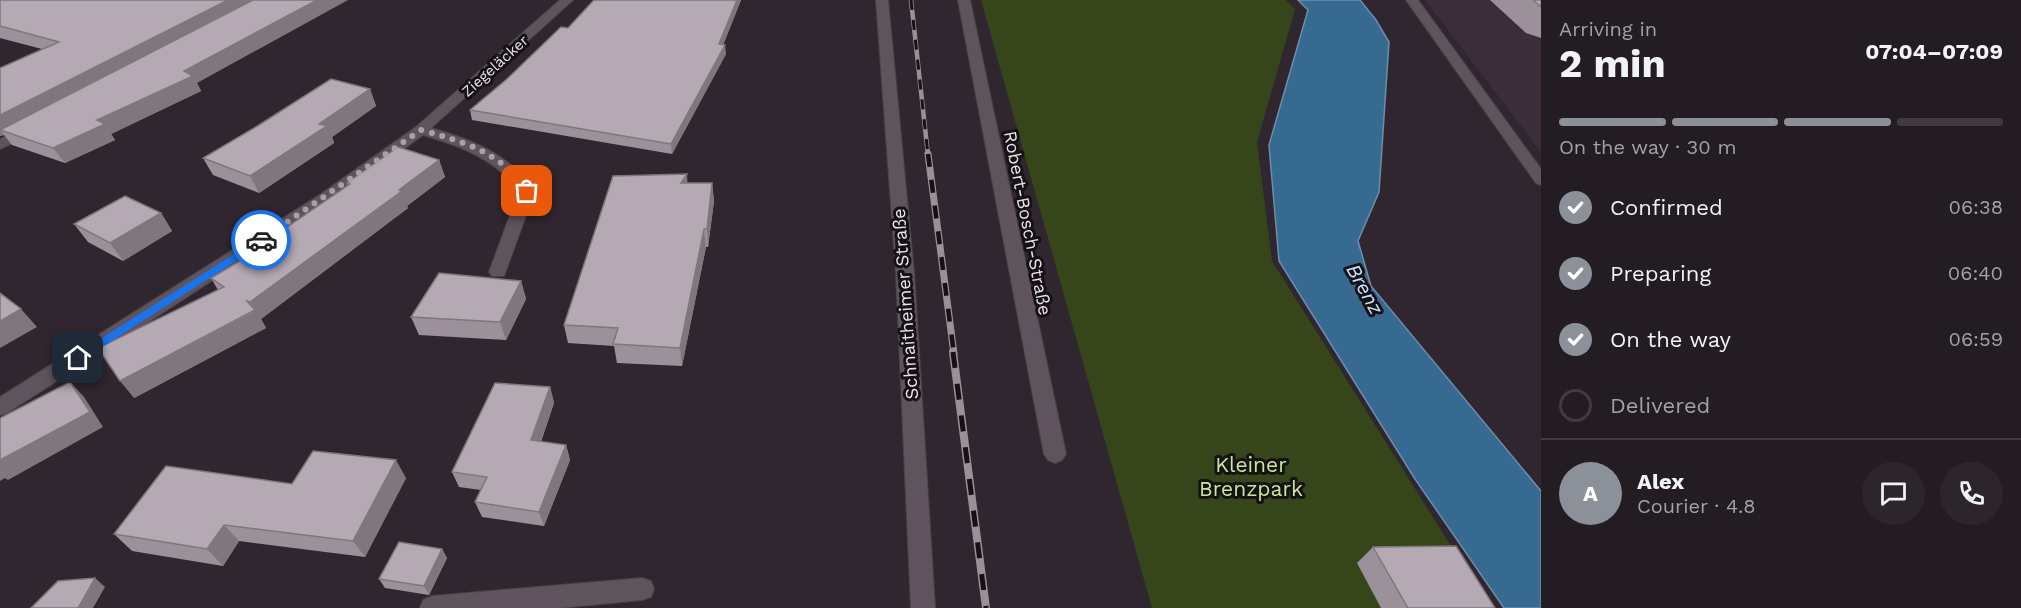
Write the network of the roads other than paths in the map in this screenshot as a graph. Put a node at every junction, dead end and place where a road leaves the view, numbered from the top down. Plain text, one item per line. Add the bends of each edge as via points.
1 (567, 0) edge
2 (882, 0) edge
3 (964, 0) edge
4 (1412, 0) edge
5 (39, 125) edge
6 (421, 130) junction
7 (0, 145) edge
8 (1541, 180) edge
9 (498, 272) dead end
10 (0, 407) edge
11 (1055, 454) dead end
12 (642, 589) dead end
13 (432, 608) edge
14 (923, 608) edge

1 - 6 street, Ziegeläcker
2 - 14 street, Schnaitheimer Straße via 905,273
3 - 11 street, Robert-Bosch-Straße
4 - 8 street
5 - 7 street
6 - 9 street via 489,154 516,174 527,191
6 - 10 street, Ziegeläcker via 206,277
12 - 13 street

